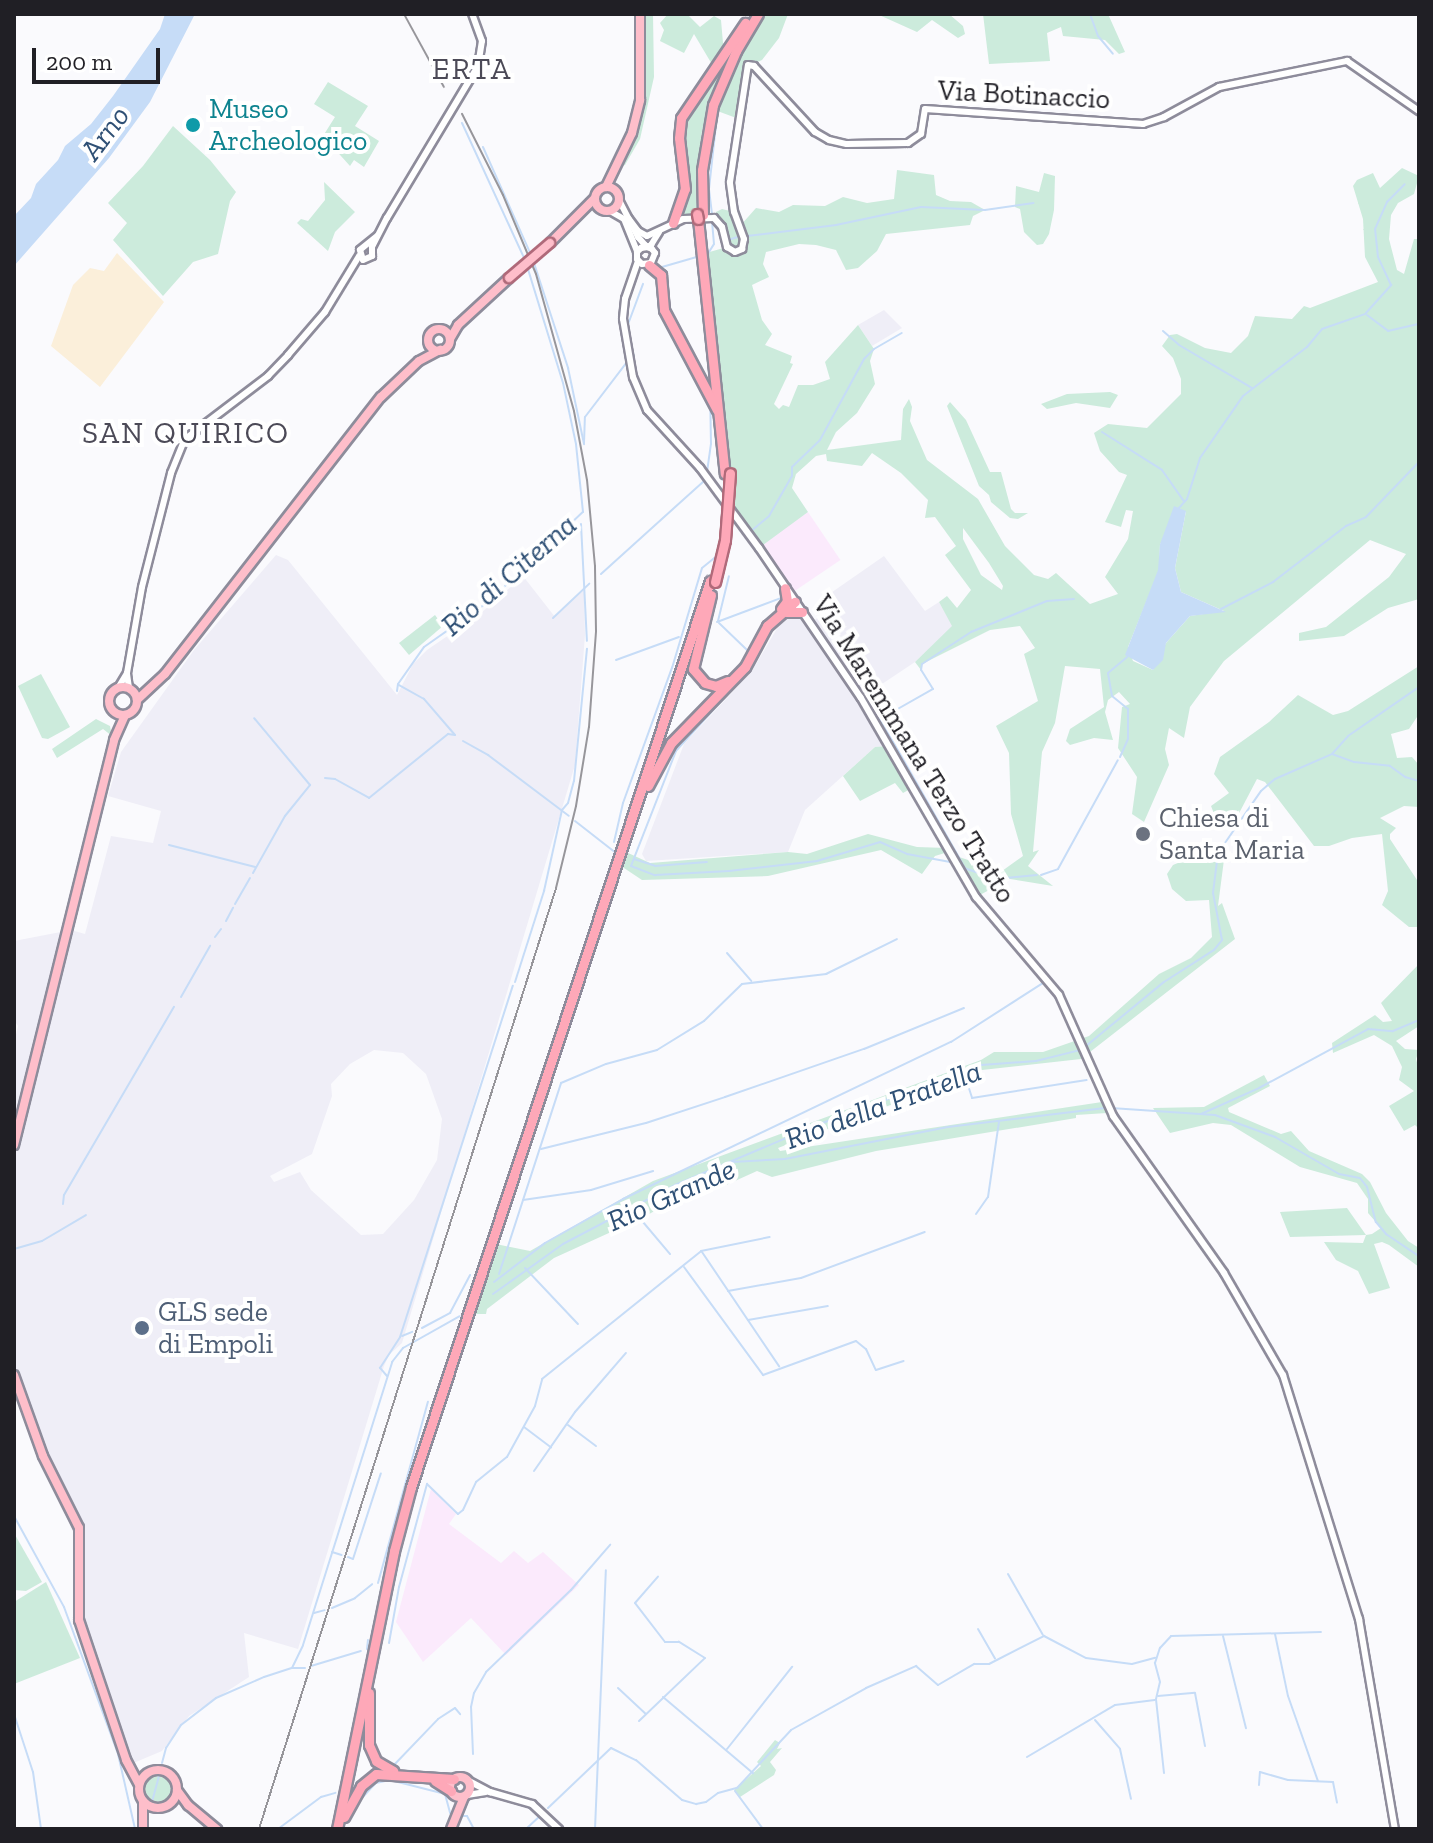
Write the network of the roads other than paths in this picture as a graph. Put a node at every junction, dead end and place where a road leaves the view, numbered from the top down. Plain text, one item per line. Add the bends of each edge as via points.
1 (472, 14) edge
2 (640, 14) edge
3 (758, 14) edge
4 (748, 18) edge
5 (1419, 111) edge
6 (618, 167) junction
7 (606, 187) junction
8 (615, 190) junction
9 (594, 199) junction
10 (684, 199) junction
11 (619, 200) junction
12 (605, 210) junction
13 (577, 217) junction
14 (700, 217) junction
15 (629, 219) junction
16 (673, 223) junction
17 (658, 234) junction
18 (648, 247) junction
19 (368, 249) junction
20 (655, 253) junction
21 (362, 258) junction
22 (642, 261) junction
23 (462, 321) junction
24 (440, 329) junction
25 (450, 339) junction
26 (428, 342) junction
27 (440, 350) junction
28 (419, 361) junction
29 (727, 471) junction
30 (712, 581) junction
31 (785, 588) junction
32 (711, 595) junction
33 (794, 601) junction
34 (782, 611) junction
35 (802, 612) junction
36 (127, 673) junction
37 (118, 688) junction
38 (133, 693) junction
39 (120, 714) junction
40 (646, 789) junction
41 (14, 1145) edge
42 (14, 1375) edge
43 (369, 1692) junction
44 (125, 1755) junction
45 (154, 1770) junction
46 (396, 1773) junction
47 (454, 1779) junction
48 (432, 1780) junction
49 (469, 1781) junction
50 (139, 1784) junction
51 (177, 1790) junction
52 (452, 1792) junction
53 (490, 1792) junction
54 (466, 1795) junction
55 (143, 1802) junction
56 (164, 1807) junction
57 (198, 1814) junction
58 (454, 1814) junction
59 (344, 1817) junction
60 (214, 1826) edge
61 (144, 1829) edge
62 (339, 1829) edge
63 (451, 1829) edge
64 (559, 1829) edge
65 (1395, 1829) edge

1 - 19 street via 481,50 470,81
2 - 6 main road via 640,100
3 - 14 highway via 713,105
4 - 10 highway via 681,118
4 - 14 highway via 709,103 698,162
5 - 14 street, Via Botinaccio via 1347,61 1219,87 1143,124 925,109 921,134 908,143 847,144 815,132 748,65 730,182 742,249 727,247 719,221
6 - 7 main road
6 - 8 main road
7 - 8 main road
7 - 9 main road
8 - 11 main road
9 - 12 main road
9 - 13 main road
10 - 14 highway via 684,212
10 - 16 highway
11 - 12 main road
11 - 15 street
12 - 13 main road
12 - 22 street via 624,219
13 - 23 main road, bridge
14 - 16 street
14 - 29 highway
15 - 17 street via 642,234
15 - 18 street
16 - 17 street
17 - 18 street
17 - 20 street
18 - 20 street
18 - 22 street via 641,248
19 - 21 street
19 - 21 street via 371,258
20 - 22 street
21 - 36 street via 314,326 268,376 184,440 142,587
22 - 29 highway via 661,275 664,310 715,403
22 - 31 street, Via Maremmana Terzo Tratto via 625,299 623,319 641,400 700,468
23 - 24 main road
23 - 25 main road
24 - 25 main road
24 - 26 main road
25 - 27 main road
26 - 27 main road
26 - 28 main road
27 - 28 main road
28 - 38 main road via 357,425 156,684
29 - 30 highway, bridge via 725,540
30 - 32 highway
30 - 62 highway via 411,1487
31 - 33 street, Via Maremmana Terzo Tratto
31 - 34 highway
32 - 34 highway via 693,663 699,679 709,685 733,676 764,626
32 - 40 highway
33 - 34 highway
33 - 35 street, Via Maremmana Terzo Tratto
34 - 35 highway
34 - 40 highway via 767,626 745,667 671,743
35 - 65 street, Via Maremmana Terzo Tratto via 861,698 976,897 1066,1007 1113,1116 1224,1273 1283,1375 1359,1619
36 - 37 street
36 - 38 street
37 - 38 main road
37 - 39 main road via 109,699
38 - 39 main road via 135,709
39 - 41 main road
40 - 43 highway via 423,1464
42 - 44 main road via 43,1456 79,1528 79,1620
43 - 46 highway via 371,1751 379,1764
43 - 59 highway
44 - 45 main road
44 - 50 main road
45 - 50 main road
45 - 51 main road via 172,1775
46 - 48 highway
46 - 59 highway via 368,1780
47 - 48 highway
47 - 49 main road
47 - 52 main road
48 - 52 highway
49 - 53 street
49 - 54 main road
50 - 55 main road
51 - 56 main road
51 - 57 main road
52 - 54 main road
52 - 58 main road
53 - 54 street
53 - 64 street via 532,1804
54 - 58 main road
55 - 56 main road
55 - 61 main road
56 - 57 main road
56 - 61 main road
57 - 60 main road
58 - 63 main road
59 - 62 highway

